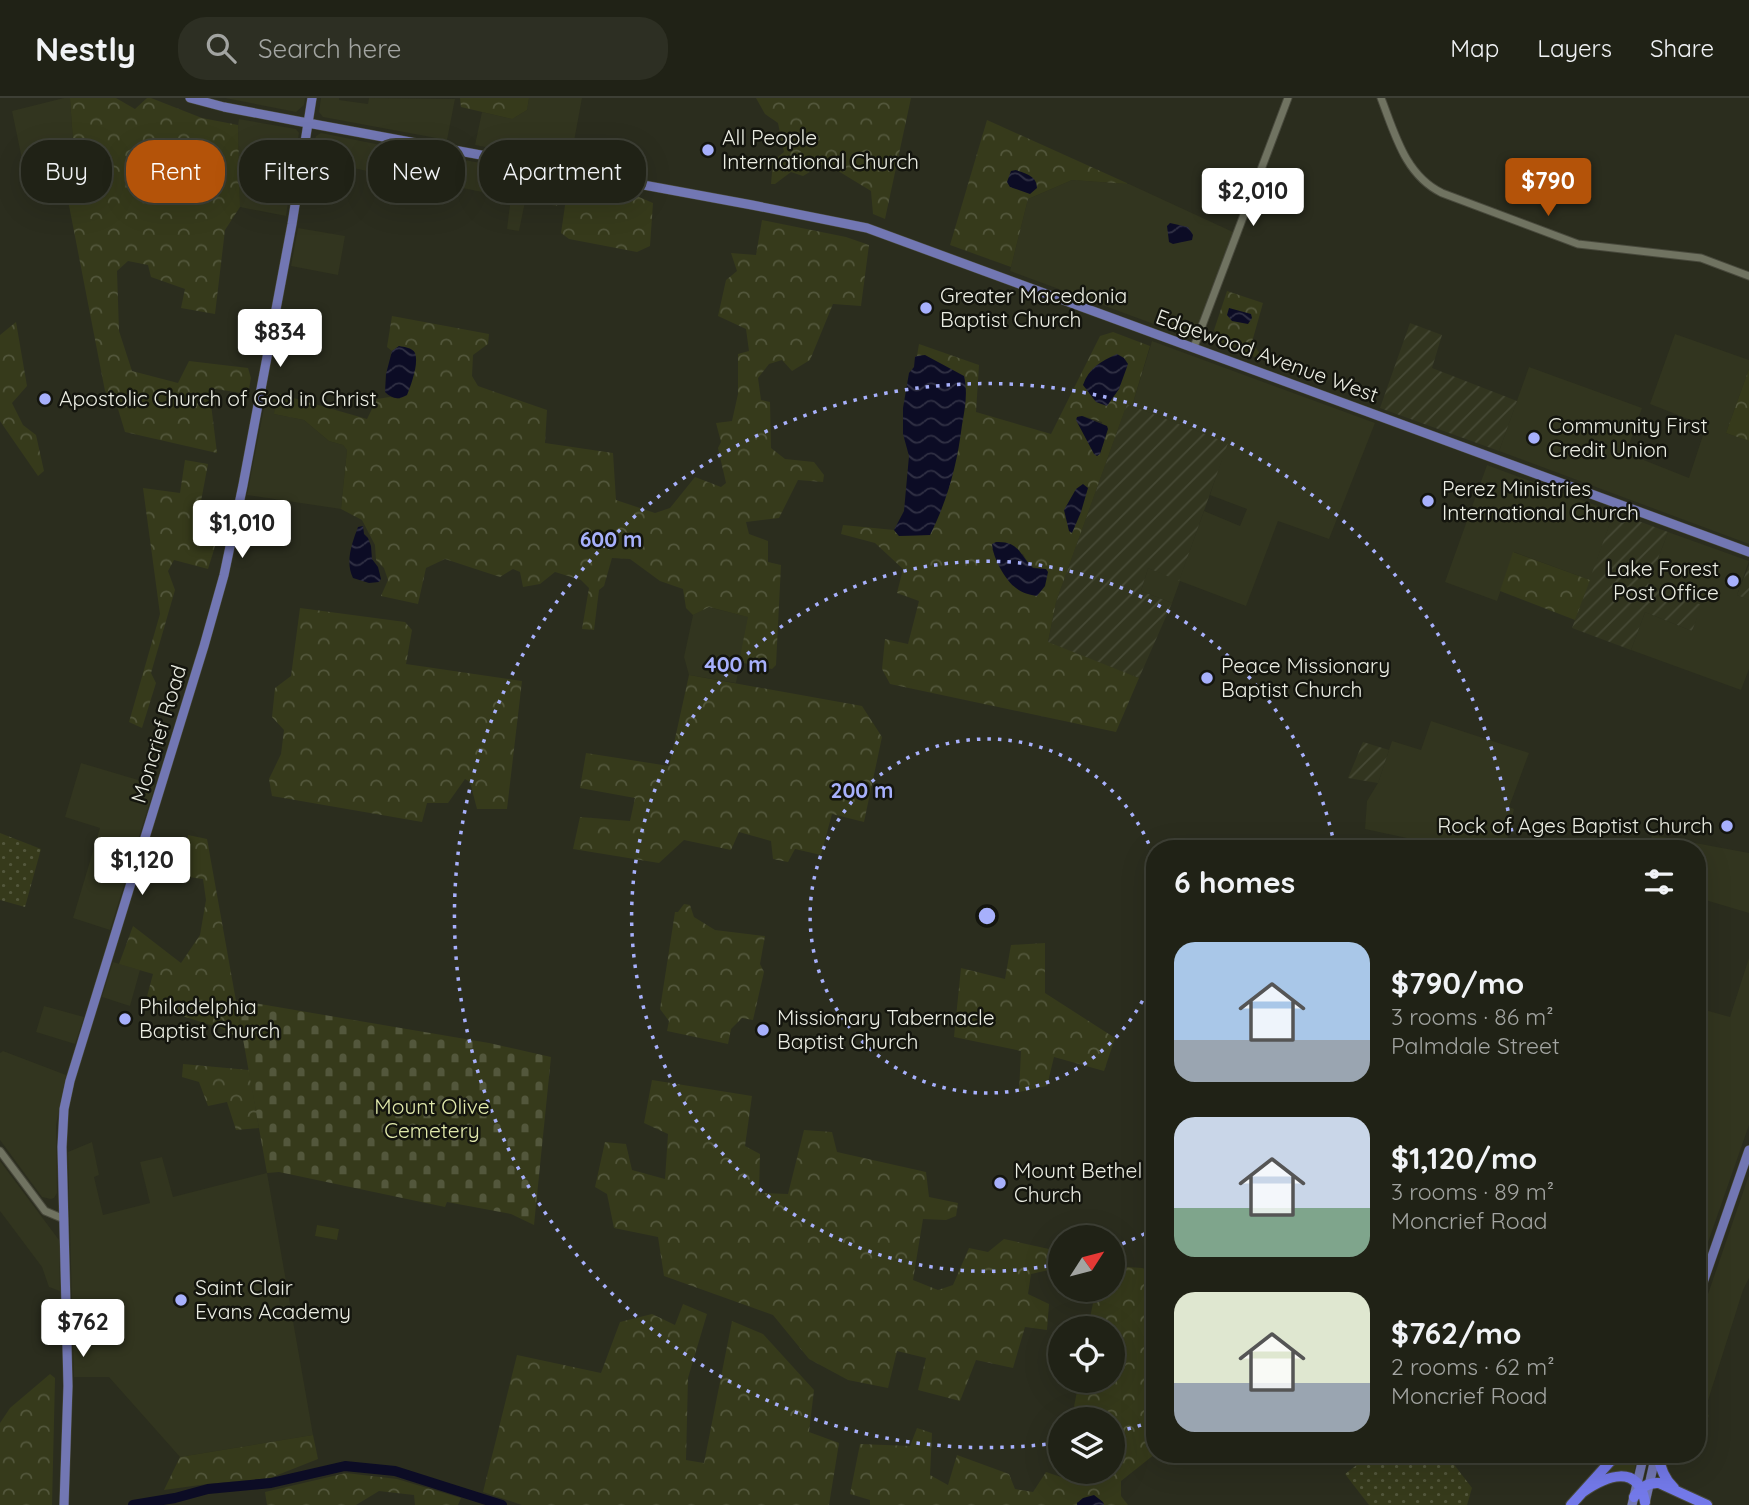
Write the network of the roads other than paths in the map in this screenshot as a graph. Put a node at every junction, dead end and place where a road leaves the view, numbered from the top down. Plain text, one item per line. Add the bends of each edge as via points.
1 (190, 98) edge
2 (312, 98) edge
3 (1288, 98) edge
4 (1381, 98) edge
5 (308, 123) junction
6 (1749, 276) edge
7 (1194, 347) junction
8 (1749, 552) edge
9 (1749, 1150) edge
10 (0, 1151) edge
11 (64, 1219) junction
12 (1706, 1274) edge
13 (1609, 1463) edge
14 (1643, 1463) edge
15 (1653, 1463) edge
16 (1659, 1463) edge
17 (1583, 1492) junction
18 (1679, 1492) junction
19 (1640, 1495) edge
20 (64, 1502) edge
21 (1571, 1505) edge
22 (1707, 1505) edge

1 - 5 main road, Edgewood Avenue West
2 - 5 main road, Moncrief Road
3 - 7 street
4 - 6 street via 1413,170 1442,193 1578,244 1701,258
5 - 7 main road, Edgewood Avenue West via 851,223
5 - 11 main road, Moncrief Road via 224,575 66,1099
7 - 8 main road, Edgewood Avenue West
9 - 12 main road
10 - 11 street via 46,1211
11 - 20 main road, Moncrief Road via 68,1385
13 - 17 highway
14 - 19 main road
15 - 19 main road
16 - 18 highway via 1665,1478
17 - 19 highway via 1614,1477 1627,1478
17 - 21 highway
18 - 19 highway via 1659,1483
18 - 22 highway

